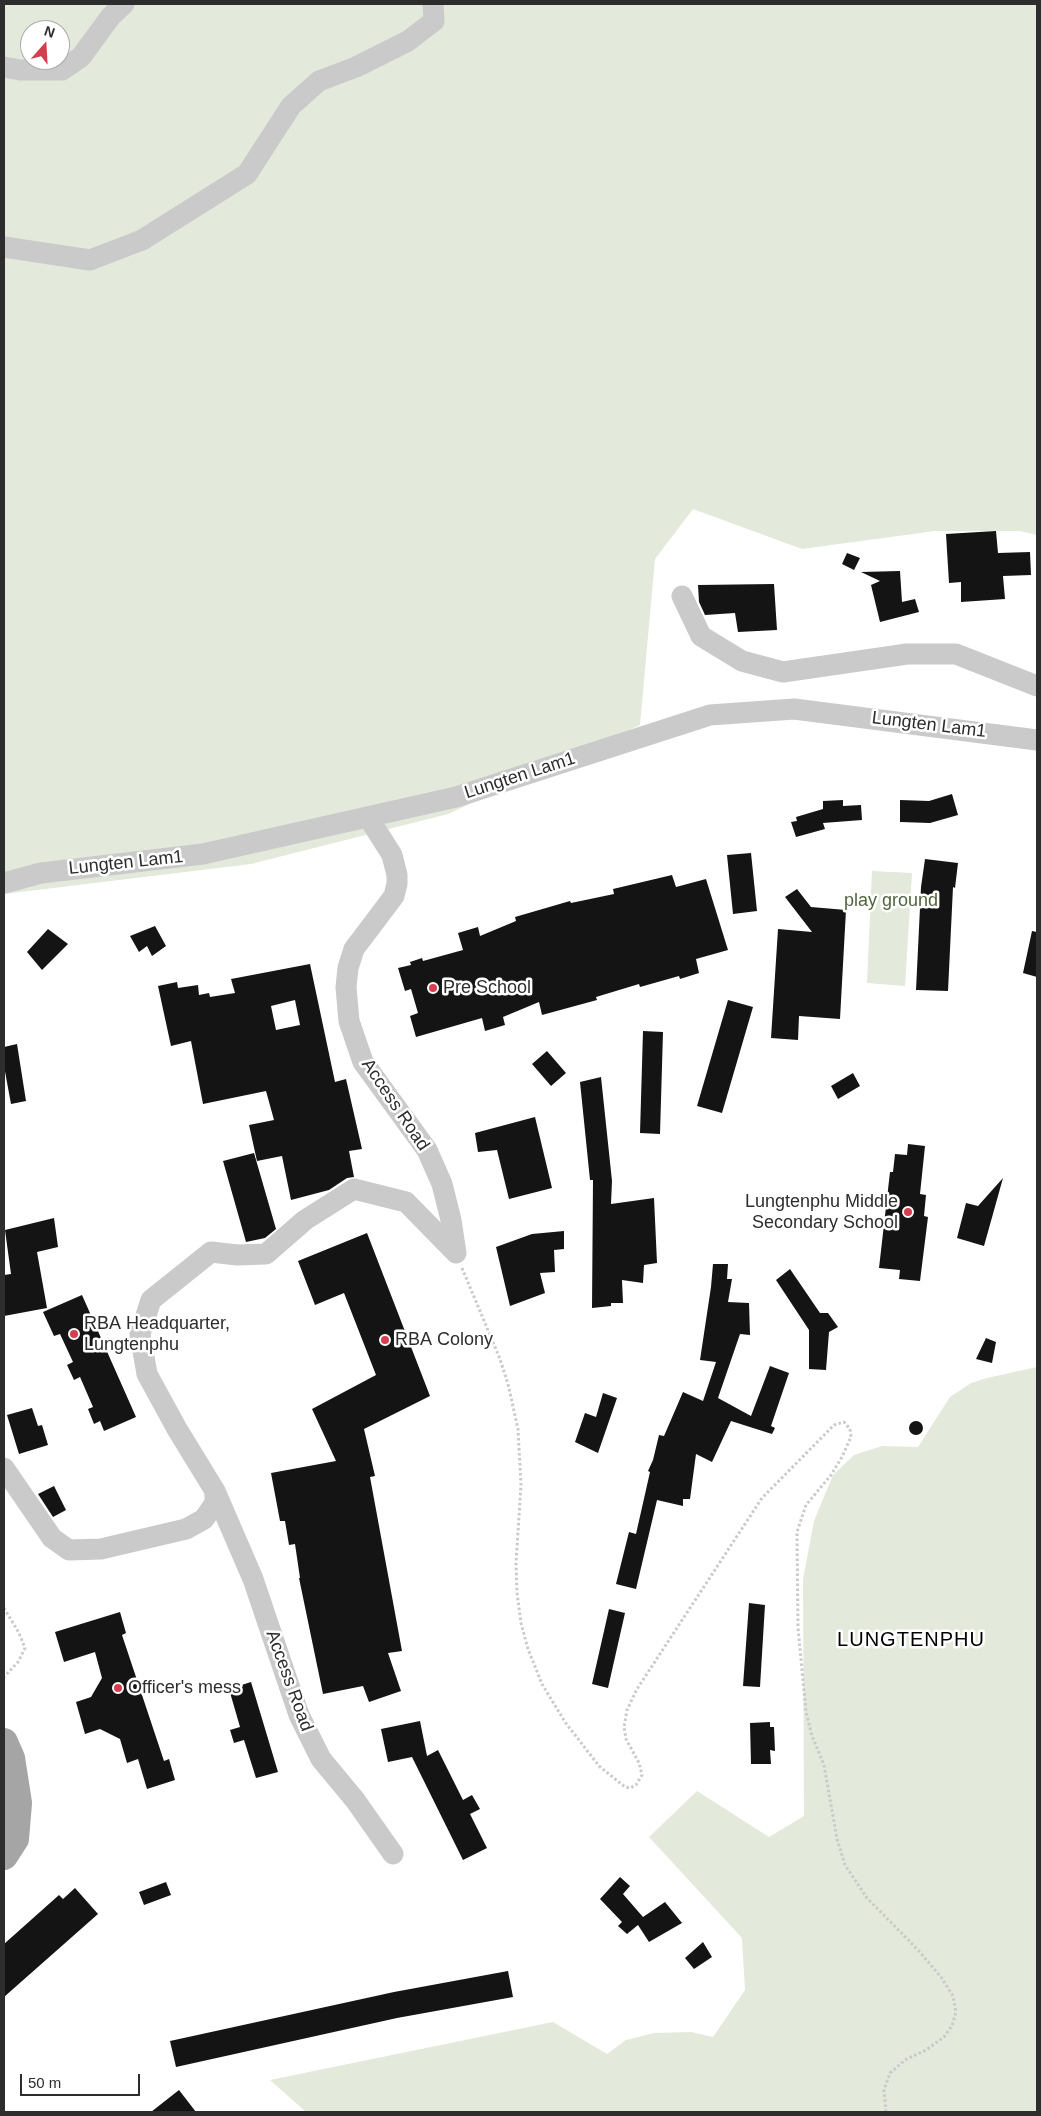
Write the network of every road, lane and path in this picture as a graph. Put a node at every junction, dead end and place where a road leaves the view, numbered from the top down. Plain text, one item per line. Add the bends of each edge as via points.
1 (124, 4) edge
2 (432, 4) edge
3 (4, 67) edge
4 (4, 247) edge
5 (682, 596) dead end
6 (1037, 686) edge
7 (1037, 740) edge
8 (368, 817) junction
9 (4, 883) edge
10 (456, 1253) junction
11 (4, 1468) edge
12 (215, 1492) junction
13 (4, 1608) edge
14 (4, 1677) edge
15 (4, 1742) edge
16 (393, 1854) dead end
17 (4, 1856) edge
18 (886, 2112) edge

1 - 3 street via 111,16 81,57 62,70
2 - 4 street via 434,21 408,41 319,81 305,93 291,106 247,174 142,240 90,260
5 - 6 street via 701,636 742,661 783,672 907,654 956,654
7 - 8 street, Lungten Lam1 via 794,709 710,715 456,797
8 - 9 street, Lungten Lam1 via 203,854 41,873
8 - 10 street, Access Road via 392,855 397,884 394,896 354,949 346,987 350,1020 363,1062 427,1150 442,1184
10 - 12 street, Access Road via 406,1202 354,1189 305,1220 266,1254 211,1252 151,1300 140,1334 147,1374
10 - 18 path via 500,1359 518,1429 521,1485 517,1593 528,1649 542,1684 565,1722 600,1766 625,1787 636,1785 642,1775 624,1727 627,1710 637,1688 762,1498 834,1425 844,1422 850,1428 842,1457 806,1505 797,1532 798,1628 806,1712 824,1765 845,1865 868,1898 941,1977 953,1996 956,2012 944,2037 890,2073 884,2090
11 - 12 street via 52,1538 69,1550 101,1549 186,1529 204,1519 215,1503
12 - 16 street, Access Road via 253,1578 299,1715 321,1759
13 - 14 path via 25,1648 18,1662
15 - 17 main road via 11,1758 18,1803 15,1839

